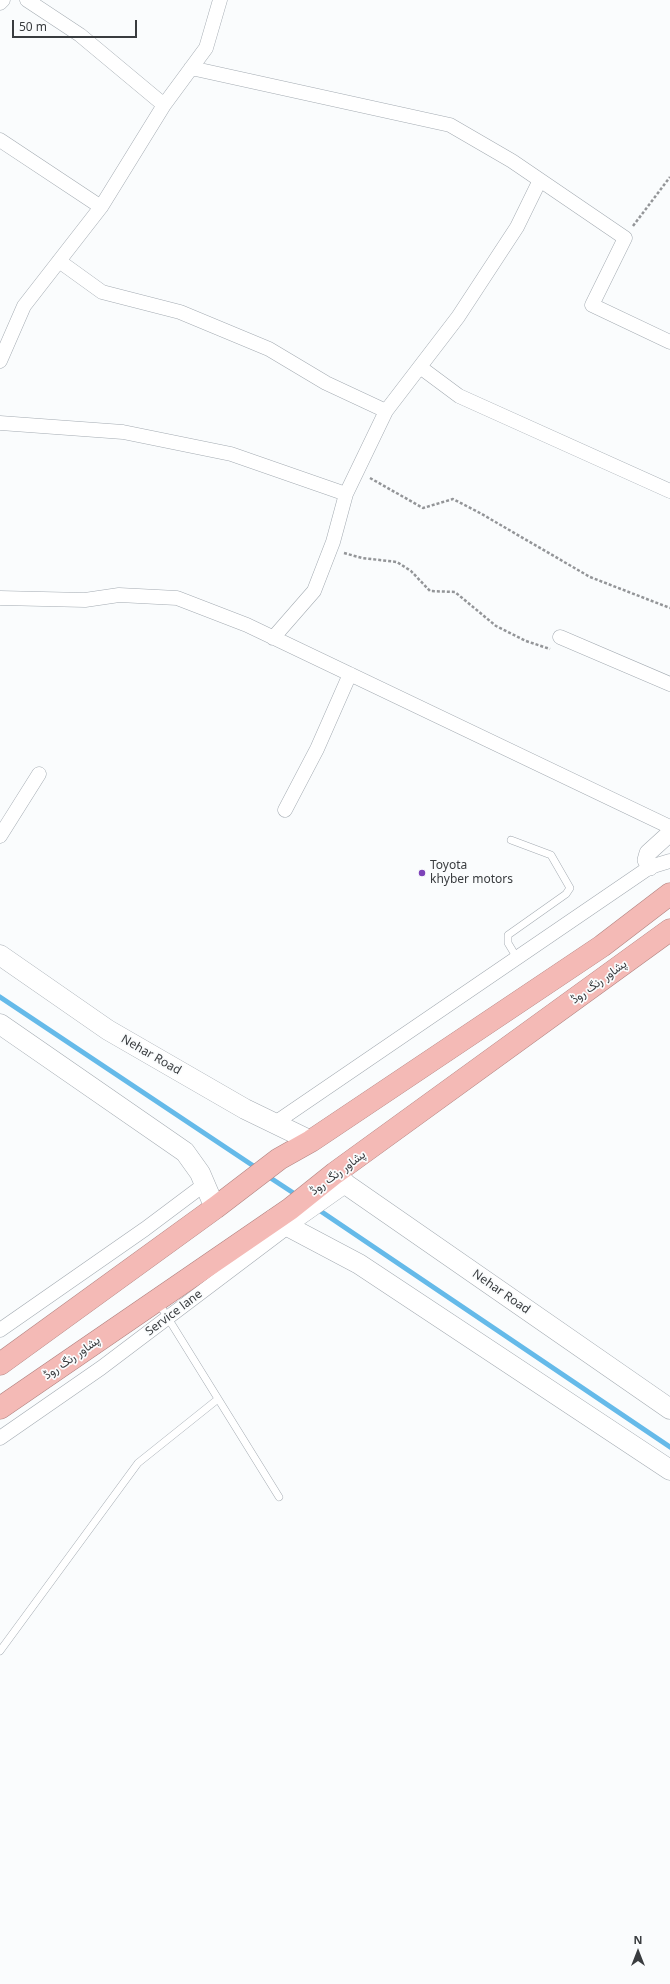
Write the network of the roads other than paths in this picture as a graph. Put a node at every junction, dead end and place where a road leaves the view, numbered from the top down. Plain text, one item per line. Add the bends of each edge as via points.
1 (2, 0) edge
2 (27, 0) edge
3 (220, 0) edge
4 (0, 3) edge
5 (192, 68) junction
6 (164, 105) junction
7 (0, 140) edge
8 (540, 180) junction
9 (101, 207) junction
10 (59, 262) junction
11 (670, 342) edge
12 (0, 361) edge
13 (420, 367) junction
14 (386, 411) junction
15 (0, 423) edge
16 (670, 491) edge
17 (346, 494) junction
18 (0, 598) edge
19 (560, 637) road end
20 (274, 638) junction
21 (350, 674) junction
22 (670, 684) edge
23 (39, 774) dead end
24 (285, 810) dead end
25 (670, 827) edge
26 (670, 833) edge
27 (0, 836) edge
28 (511, 840) dead end
29 (670, 861) edge
30 (650, 867) junction
31 (670, 894) edge
32 (670, 930) edge
33 (0, 955) edge
34 (517, 958) junction
35 (0, 1024) edge
36 (275, 1123) junction
37 (311, 1141) junction
38 (334, 1181) junction
39 (205, 1184) junction
40 (215, 1208) junction
41 (284, 1218) junction
42 (163, 1308) junction
43 (0, 1330) edge
44 (0, 1364) edge
45 (218, 1399) junction
46 (0, 1408) edge
47 (670, 1409) edge
48 (0, 1438) edge
49 (670, 1470) edge
50 (279, 1497) dead end
51 (0, 1651) edge

1 - 4 street
2 - 6 street via 80,35
3 - 5 street via 206,48
5 - 6 street
5 - 8 street via 450,125 512,160
6 - 9 street
7 - 9 street
8 - 11 street via 625,238 592,305
8 - 13 street via 517,227 458,317
9 - 10 street
10 - 12 street via 24,306
10 - 14 street via 102,292 180,312 269,349 326,383
13 - 14 street
13 - 16 street via 459,396
14 - 17 street
15 - 17 street via 123,432 223,453
17 - 20 street via 330,549 314,591
18 - 20 street via 85,600 119,595 177,598 248,625
19 - 22 street
20 - 21 street
21 - 24 street via 317,749
21 - 25 street
23 - 27 street
26 - 30 street via 648,853 646,860
28 - 34 lane via 551,855 570,888 566,894 508,935 508,943
29 - 30 street
30 - 34 street
31 - 37 highway via 602,946
32 - 38 highway, پشاور رنگ روڈ
33 - 36 main road, Nehar Road via 108,1030
34 - 36 street
35 - 39 main road via 185,1152
36 - 37 main road, Nehar Road
37 - 40 highway via 279,1159
38 - 41 highway, پشاور رنگ روڈ
38 - 47 main road, Nehar Road
39 - 40 main road
39 - 43 street
40 - 44 highway
41 - 42 highway, پشاور رنگ روڈ
41 - 49 main road via 359,1264
42 - 45 lane
42 - 46 highway, پشاور رنگ روڈ
42 - 48 street, Service lane via 101,1368
45 - 50 lane
45 - 51 lane via 138,1463

